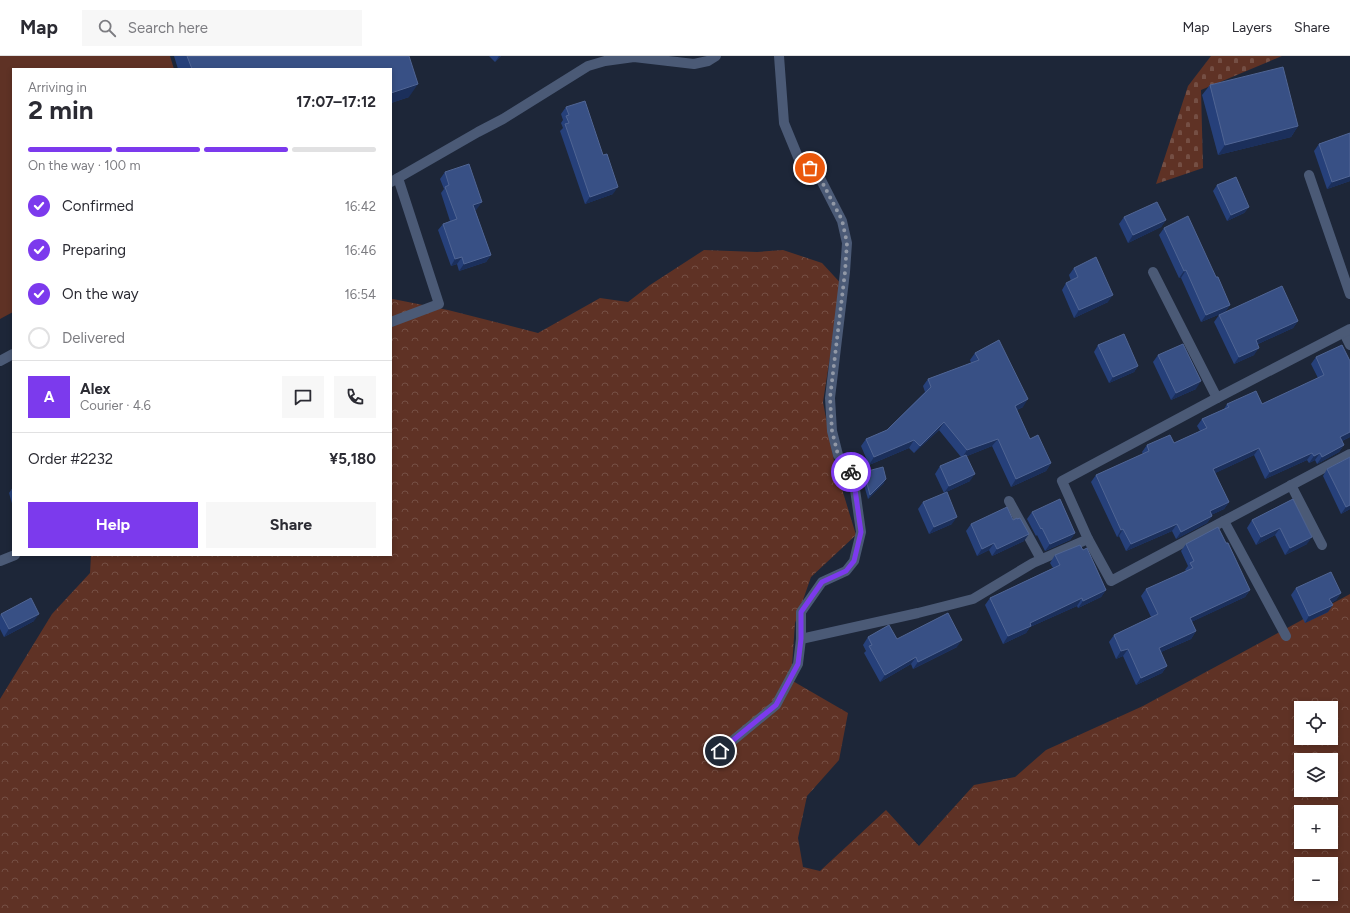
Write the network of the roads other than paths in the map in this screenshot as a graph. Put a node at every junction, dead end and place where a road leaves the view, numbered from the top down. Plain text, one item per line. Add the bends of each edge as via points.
1 (716, 56) edge
2 (779, 56) edge
3 (1309, 175) dead end
4 (394, 180) edge
5 (1153, 272) dead end
6 (1350, 294) edge
7 (392, 322) edge
8 (1347, 331) edge
9 (1350, 345) edge
10 (12, 355) edge
11 (0, 361) edge
12 (1217, 398) junction
13 (1350, 454) edge
14 (1291, 485) junction
15 (1009, 501) dead end
16 (1224, 521) junction
17 (1088, 539) junction
18 (1322, 545) dead end
19 (12, 556) edge
20 (1041, 559) junction
21 (0, 561) edge
22 (1286, 636) dead end
23 (801, 639) junction
24 (720, 751) dead end

1 - 4 street via 694,64 634,57 588,66 503,119
2 - 23 street via 784,123 798,157 821,180 842,220 847,243 830,398 832,431 838,455 853,475 861,532 854,561 846,571 822,582 801,612
3 - 6 street
4 - 7 street via 439,304
5 - 12 street
8 - 9 street
8 - 12 street
10 - 11 street
12 - 17 street via 1062,481
13 - 14 street
14 - 16 street
14 - 18 street
15 - 20 street
16 - 17 street via 1111,581
16 - 22 street
17 - 20 street
19 - 21 street
20 - 23 street via 973,599
23 - 24 street via 798,664 776,705

